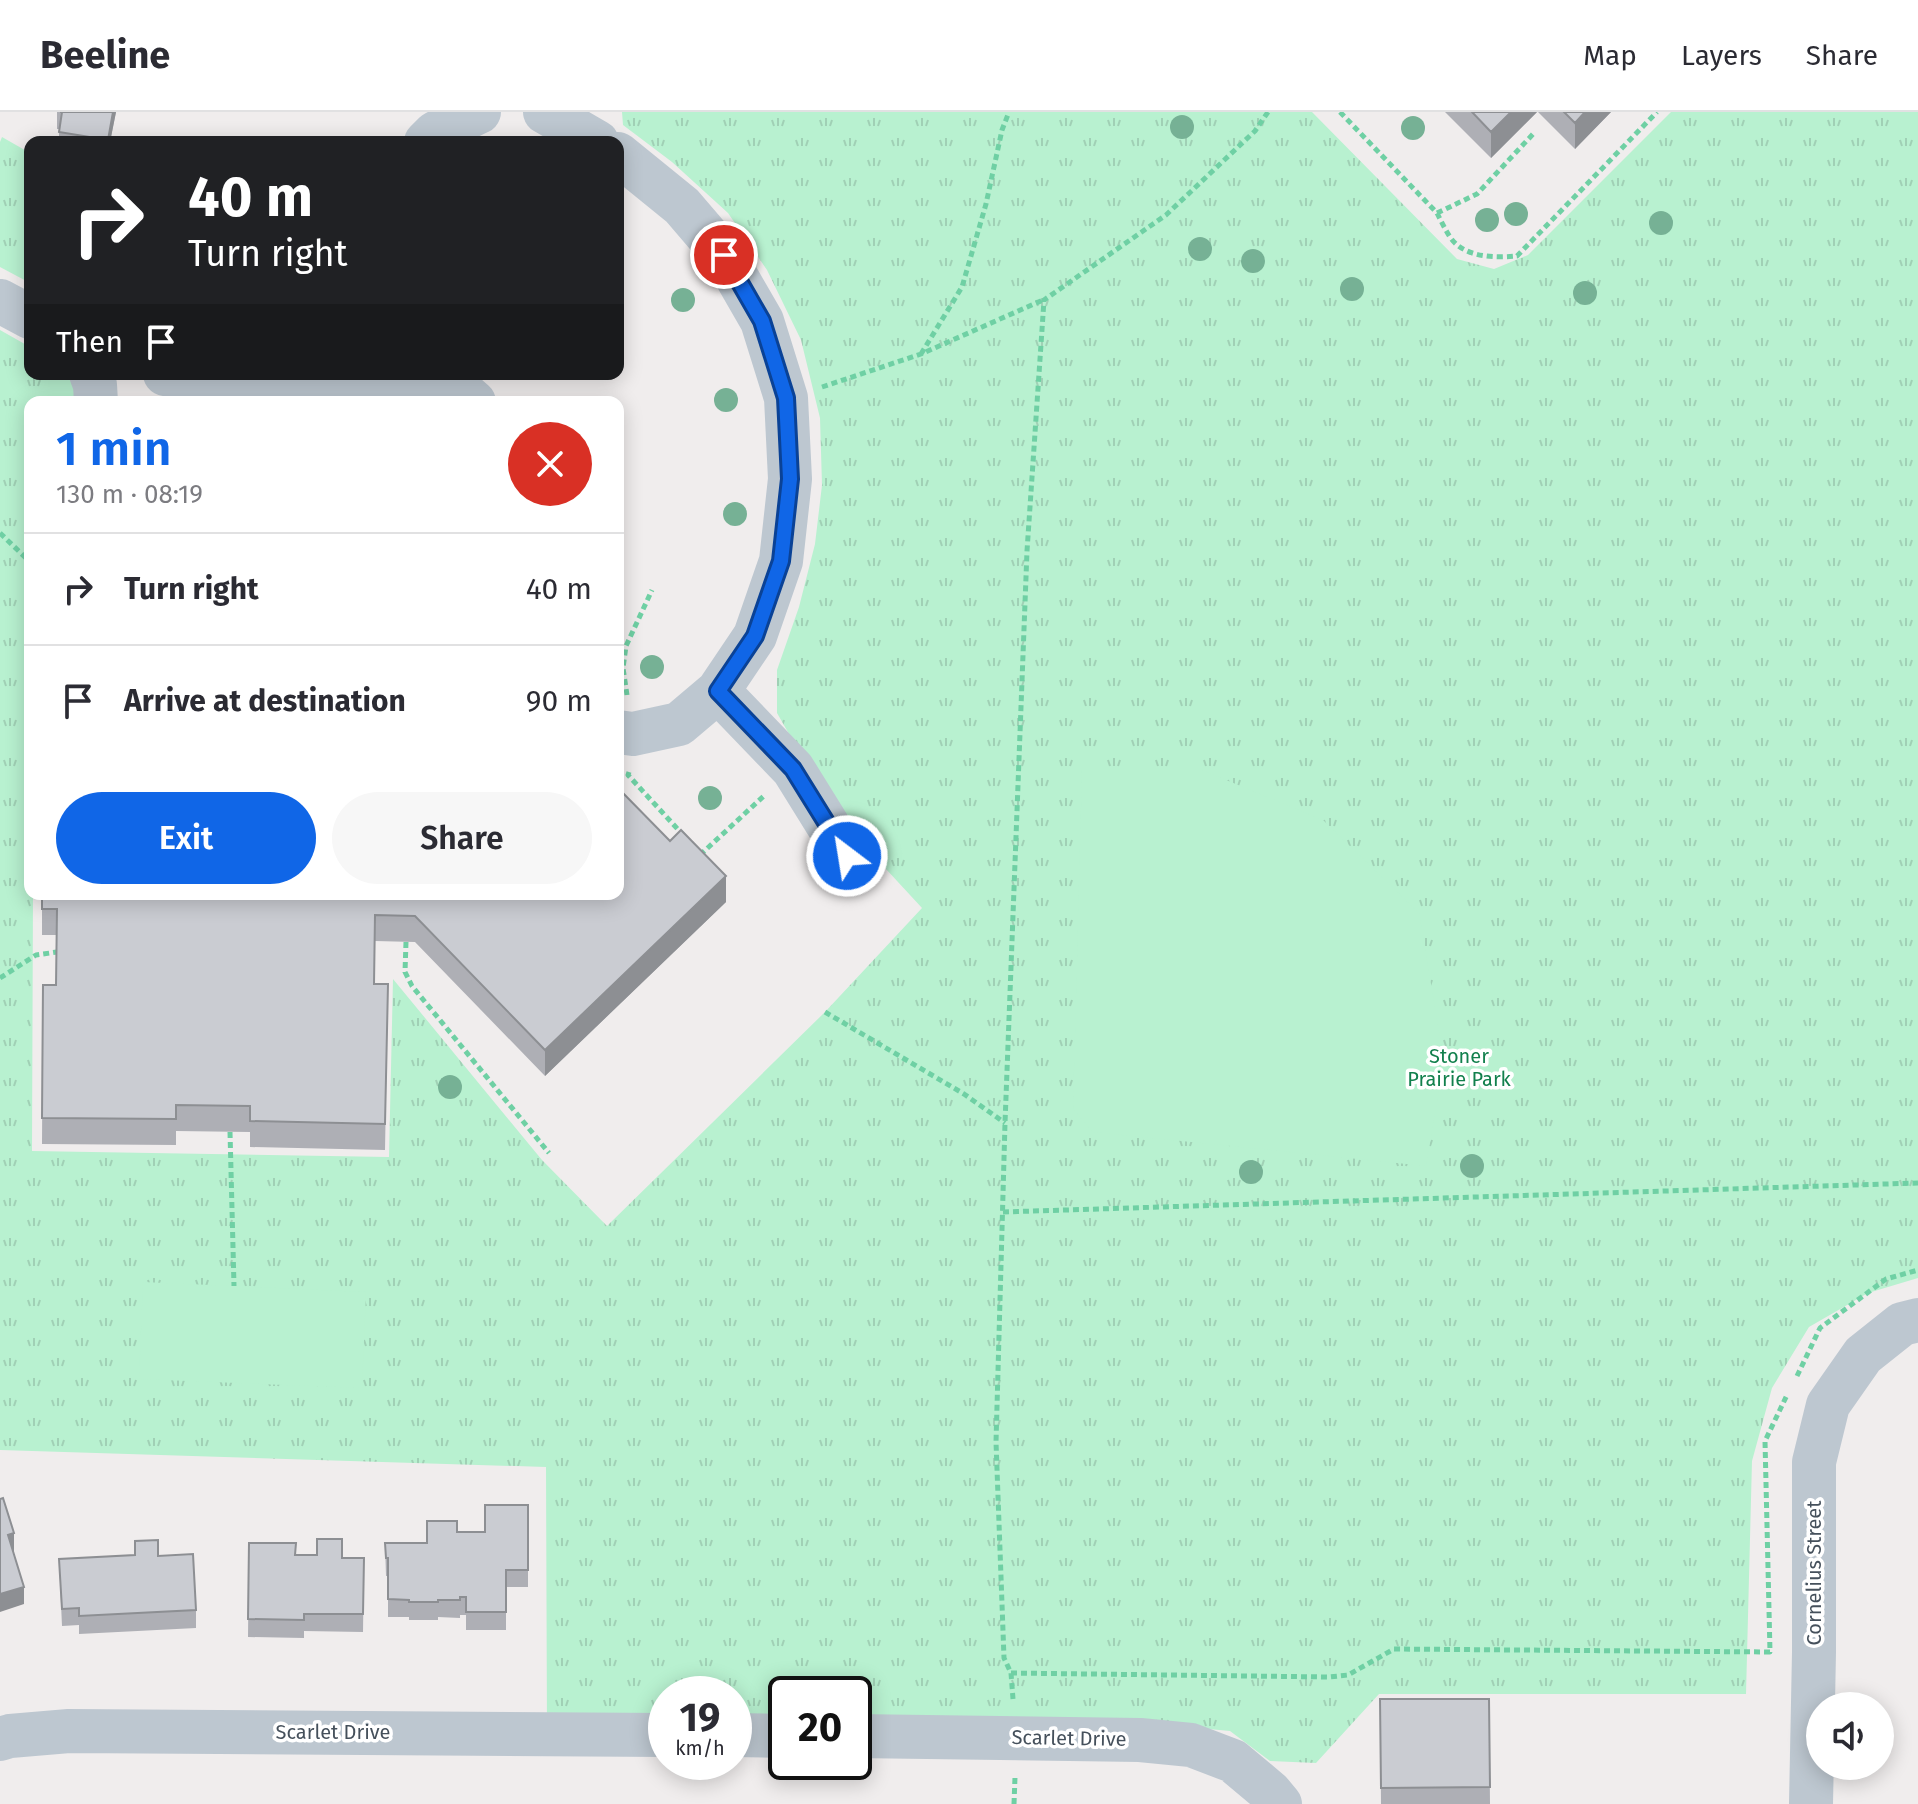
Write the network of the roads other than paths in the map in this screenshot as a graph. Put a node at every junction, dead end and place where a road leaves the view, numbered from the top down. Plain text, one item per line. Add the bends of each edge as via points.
1 (479, 112) edge
2 (545, 112) edge
3 (432, 136) edge
4 (587, 136) edge
5 (624, 159) edge
6 (0, 301) edge
7 (24, 314) edge
8 (202, 380) edge
9 (345, 380) edge
10 (416, 380) edge
11 (240, 386) edge
12 (467, 396) edge
13 (718, 691) junction
14 (624, 733) edge
15 (847, 856) dead end
16 (1918, 1320) edge
17 (648, 1735) edge
18 (872, 1736) edge
19 (0, 1739) edge
20 (1275, 1798) edge
21 (1811, 1804) edge

1 - 3 street
2 - 4 street
5 - 13 street via 682,206 724,255 762,321 786,398 790,479 781,561 755,636
6 - 7 street
8 - 11 street
9 - 11 street
10 - 12 street via 451,382
13 - 14 street via 679,724
13 - 15 street via 793,769
16 - 21 street, Cornelius Street via 1902,1324 1863,1355 1828,1405 1814,1462
17 - 19 street, Scarlet Drive via 69,1731
18 - 20 street, Scarlet Drive via 1191,1745 1233,1761

